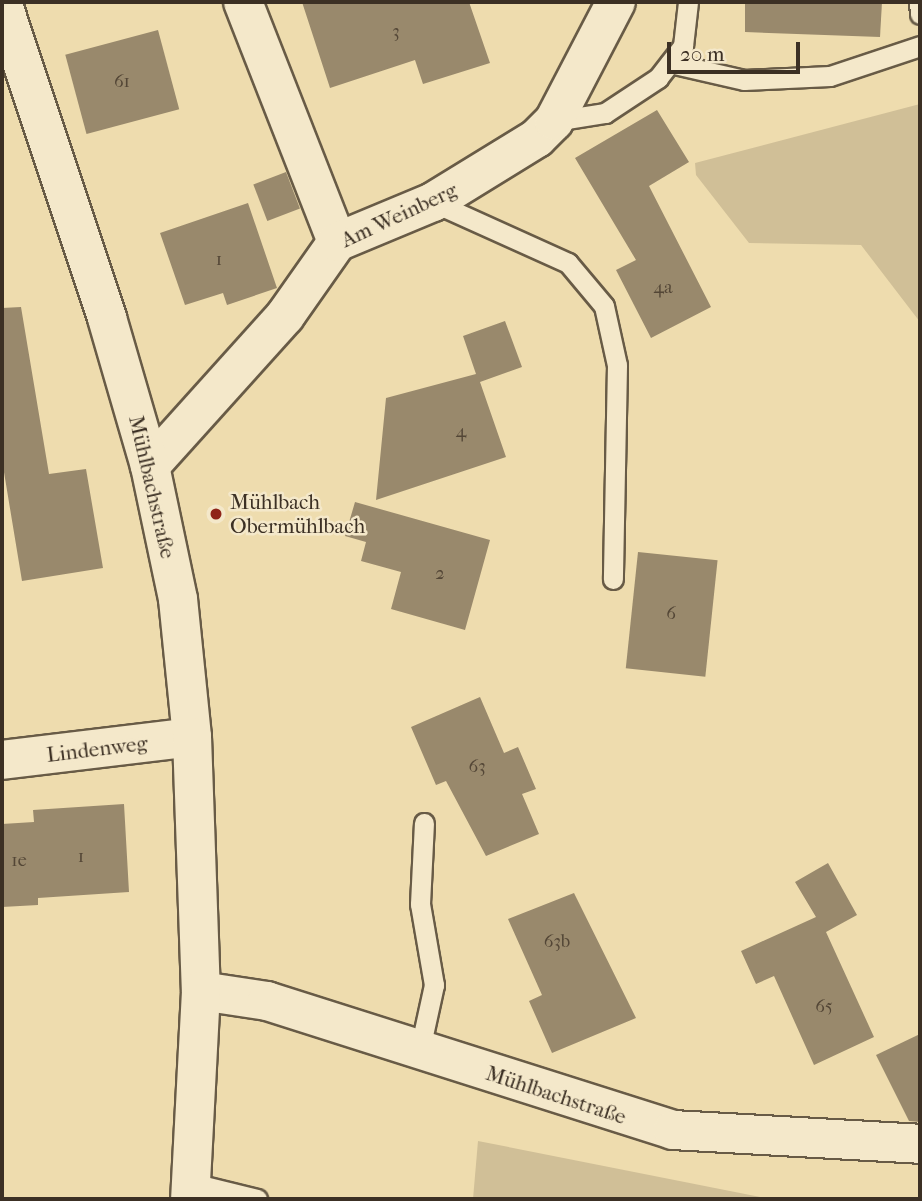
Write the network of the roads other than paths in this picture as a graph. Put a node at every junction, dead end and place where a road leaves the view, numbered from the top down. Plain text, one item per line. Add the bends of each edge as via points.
1 (2, 2) edge
2 (243, 2) edge
3 (616, 2) edge
4 (688, 2) edge
5 (919, 2) edge
6 (920, 14) edge
7 (920, 46) edge
8 (670, 63) junction
9 (554, 121) junction
10 (433, 202) junction
11 (338, 242) junction
12 (150, 466) junction
13 (613, 579) dead end
14 (192, 737) junction
15 (2, 760) edge
16 (424, 823) dead end
17 (201, 991) junction
18 (420, 1049) junction
19 (920, 1144) edge
20 (191, 1191) edge
21 (257, 1199) edge

1 - 12 street, Mühlbachstraße
2 - 11 street
3 - 9 street, Am Weinberg
4 - 8 lane via 683,46
5 - 6 lane
7 - 8 lane via 830,76 744,80
8 - 9 lane via 605,113
9 - 10 street, Am Weinberg via 513,158
10 - 11 street, Am Weinberg
10 - 13 lane via 568,263 604,306 617,365
11 - 12 street, Am Weinberg via 285,316
12 - 14 street, Mühlbachstraße via 178,599
14 - 15 street, Lindenweg
14 - 17 street, Mühlbachstraße
16 - 18 lane via 421,904 434,985
17 - 18 street, Mühlbachstraße via 267,1001
17 - 20 street, Mühlbachstraße
18 - 19 street, Mühlbachstraße via 611,1115 673,1130
20 - 21 lane

